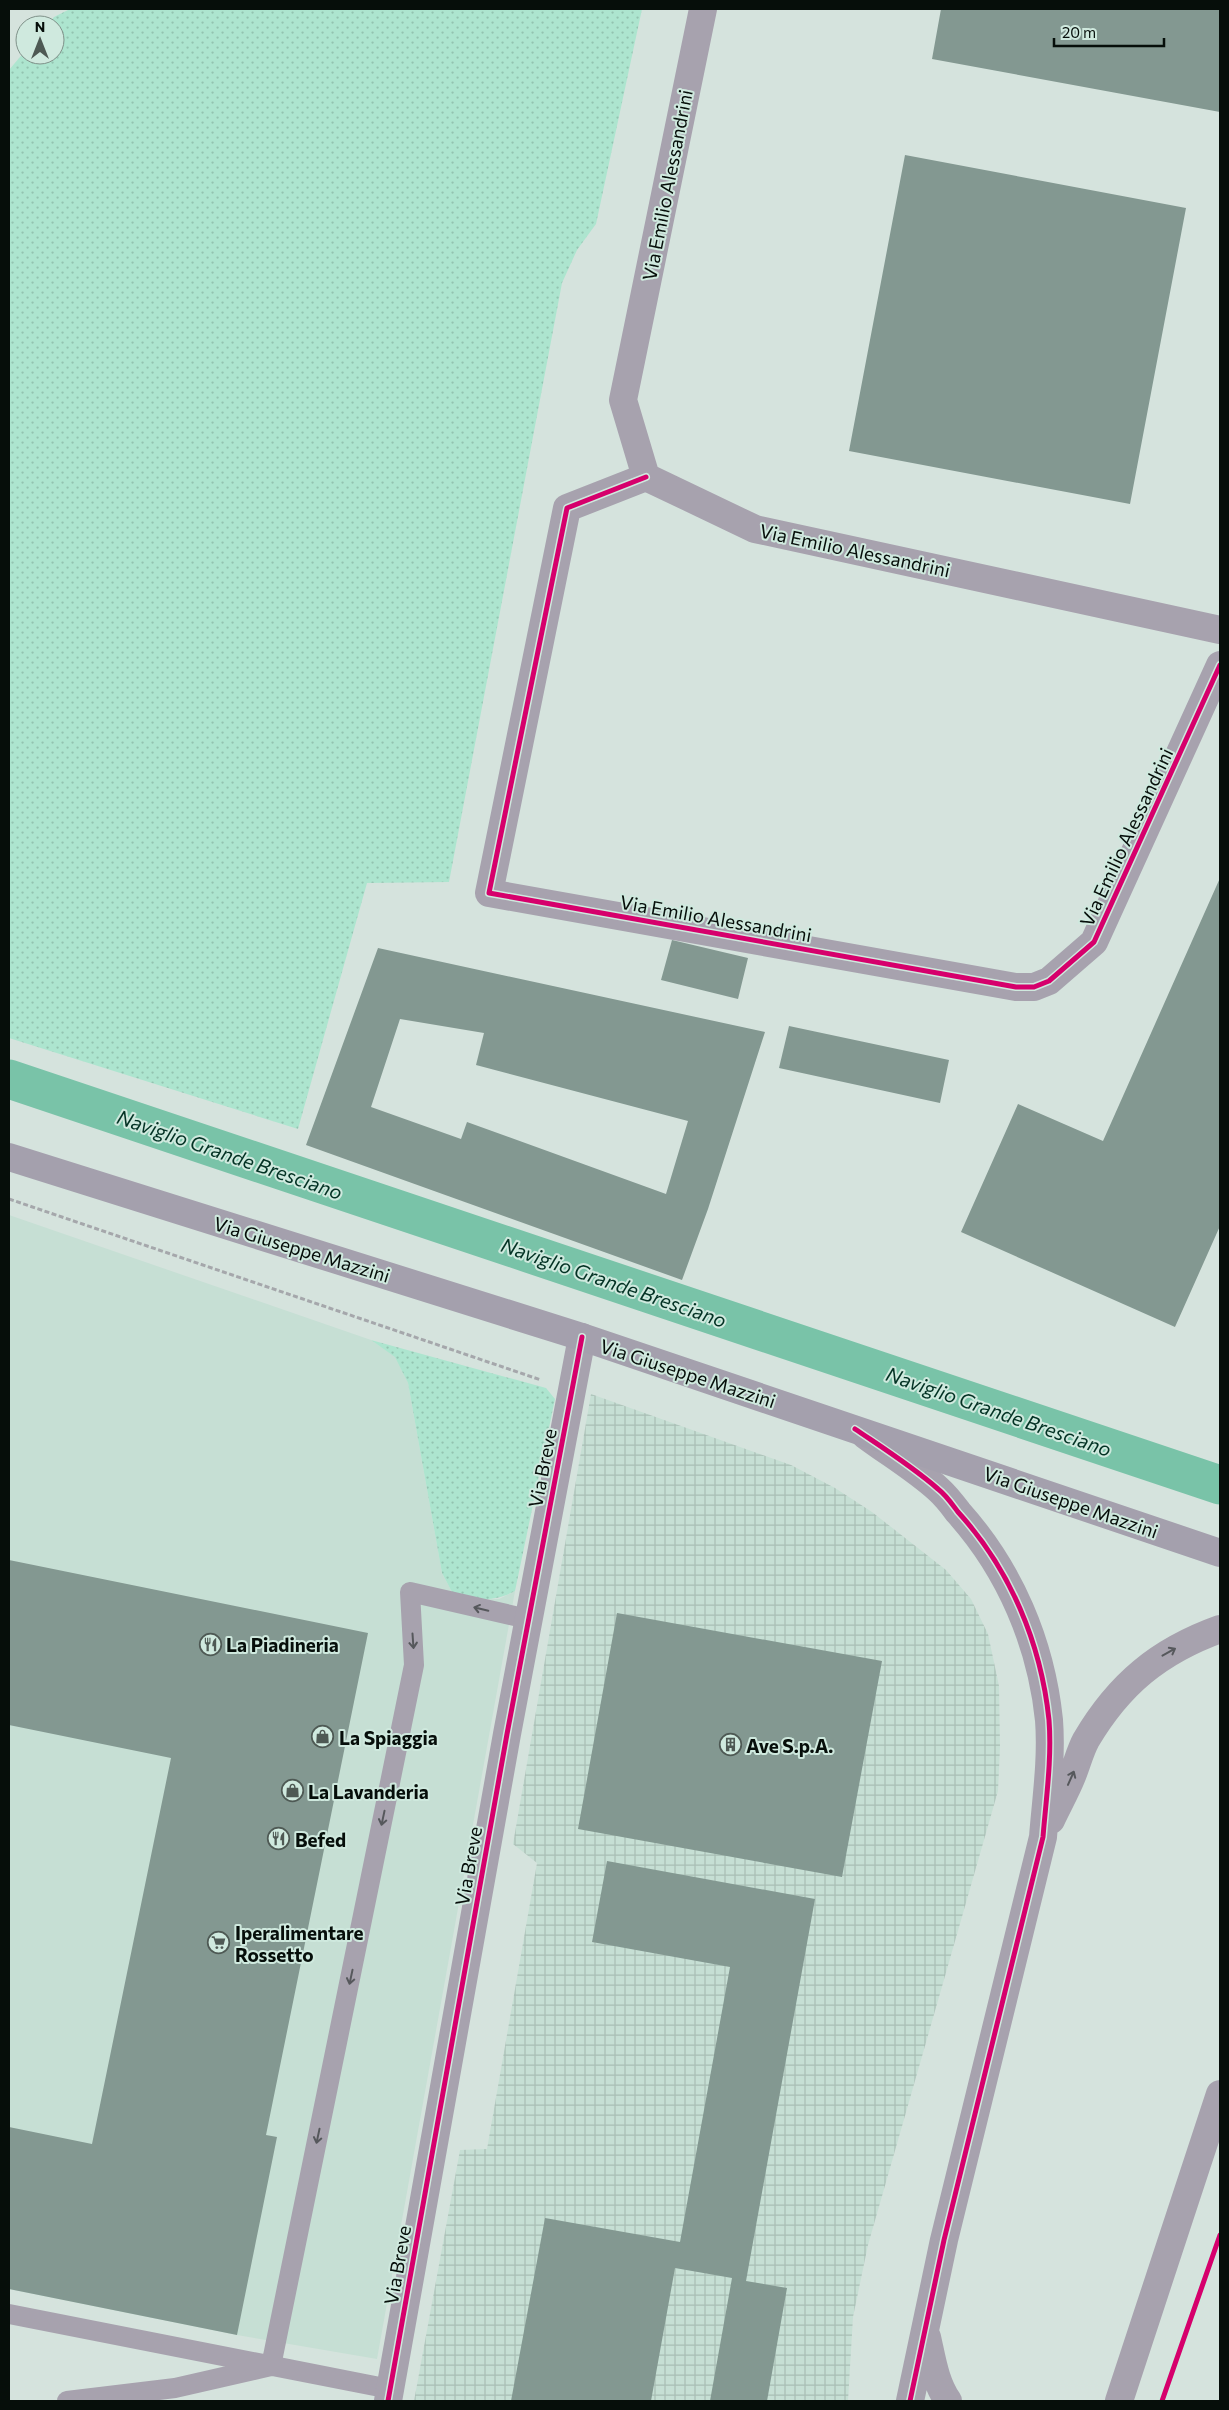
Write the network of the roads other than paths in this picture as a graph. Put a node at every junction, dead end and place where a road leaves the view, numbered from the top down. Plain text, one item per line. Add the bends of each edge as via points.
1 (703, 9) edge
2 (646, 477) junction
3 (1220, 630) edge
4 (1220, 665) edge
5 (9, 1157) edge
6 (582, 1337) junction
7 (855, 1429) junction
8 (1220, 1553) edge
9 (528, 1620) junction
10 (1220, 1629) edge
11 (1043, 1837) junction
12 (1220, 2094) edge
13 (9, 2314) edge
14 (925, 2326) junction
15 (271, 2366) junction
16 (389, 2395) edge
17 (913, 2395) edge
18 (1117, 2398) edge
19 (67, 2401) edge
20 (948, 2401) edge

1 - 2 street, Via Emilio Alessandrini via 623,400
2 - 3 street, Via Emilio Alessandrini via 755,529
2 - 4 street, Via Emilio Alessandrini via 567,508 489,893 1016,988 1034,988 1049,981 1094,942
5 - 6 main road, Via Giuseppe Mazzini
6 - 7 main road, Via Giuseppe Mazzini
6 - 9 street, Via Breve
7 - 8 main road, Via Giuseppe Mazzini
7 - 11 street via 939,1489 973,1528 1002,1570 1024,1617 1041,1670 1049,1721 1049,1772
9 -> 15 lane via 410,1592 414,1665
9 - 16 street, Via Breve
11 -> 10 street via 1072,1778 1085,1742 1105,1710 1130,1682 1162,1655
11 - 14 street
12 - 18 street
13 - 15 lane, Via Breve
14 - 17 street
14 - 20 street via 934,2370
15 - 16 lane, Via Breve
15 - 19 lane via 175,2388

